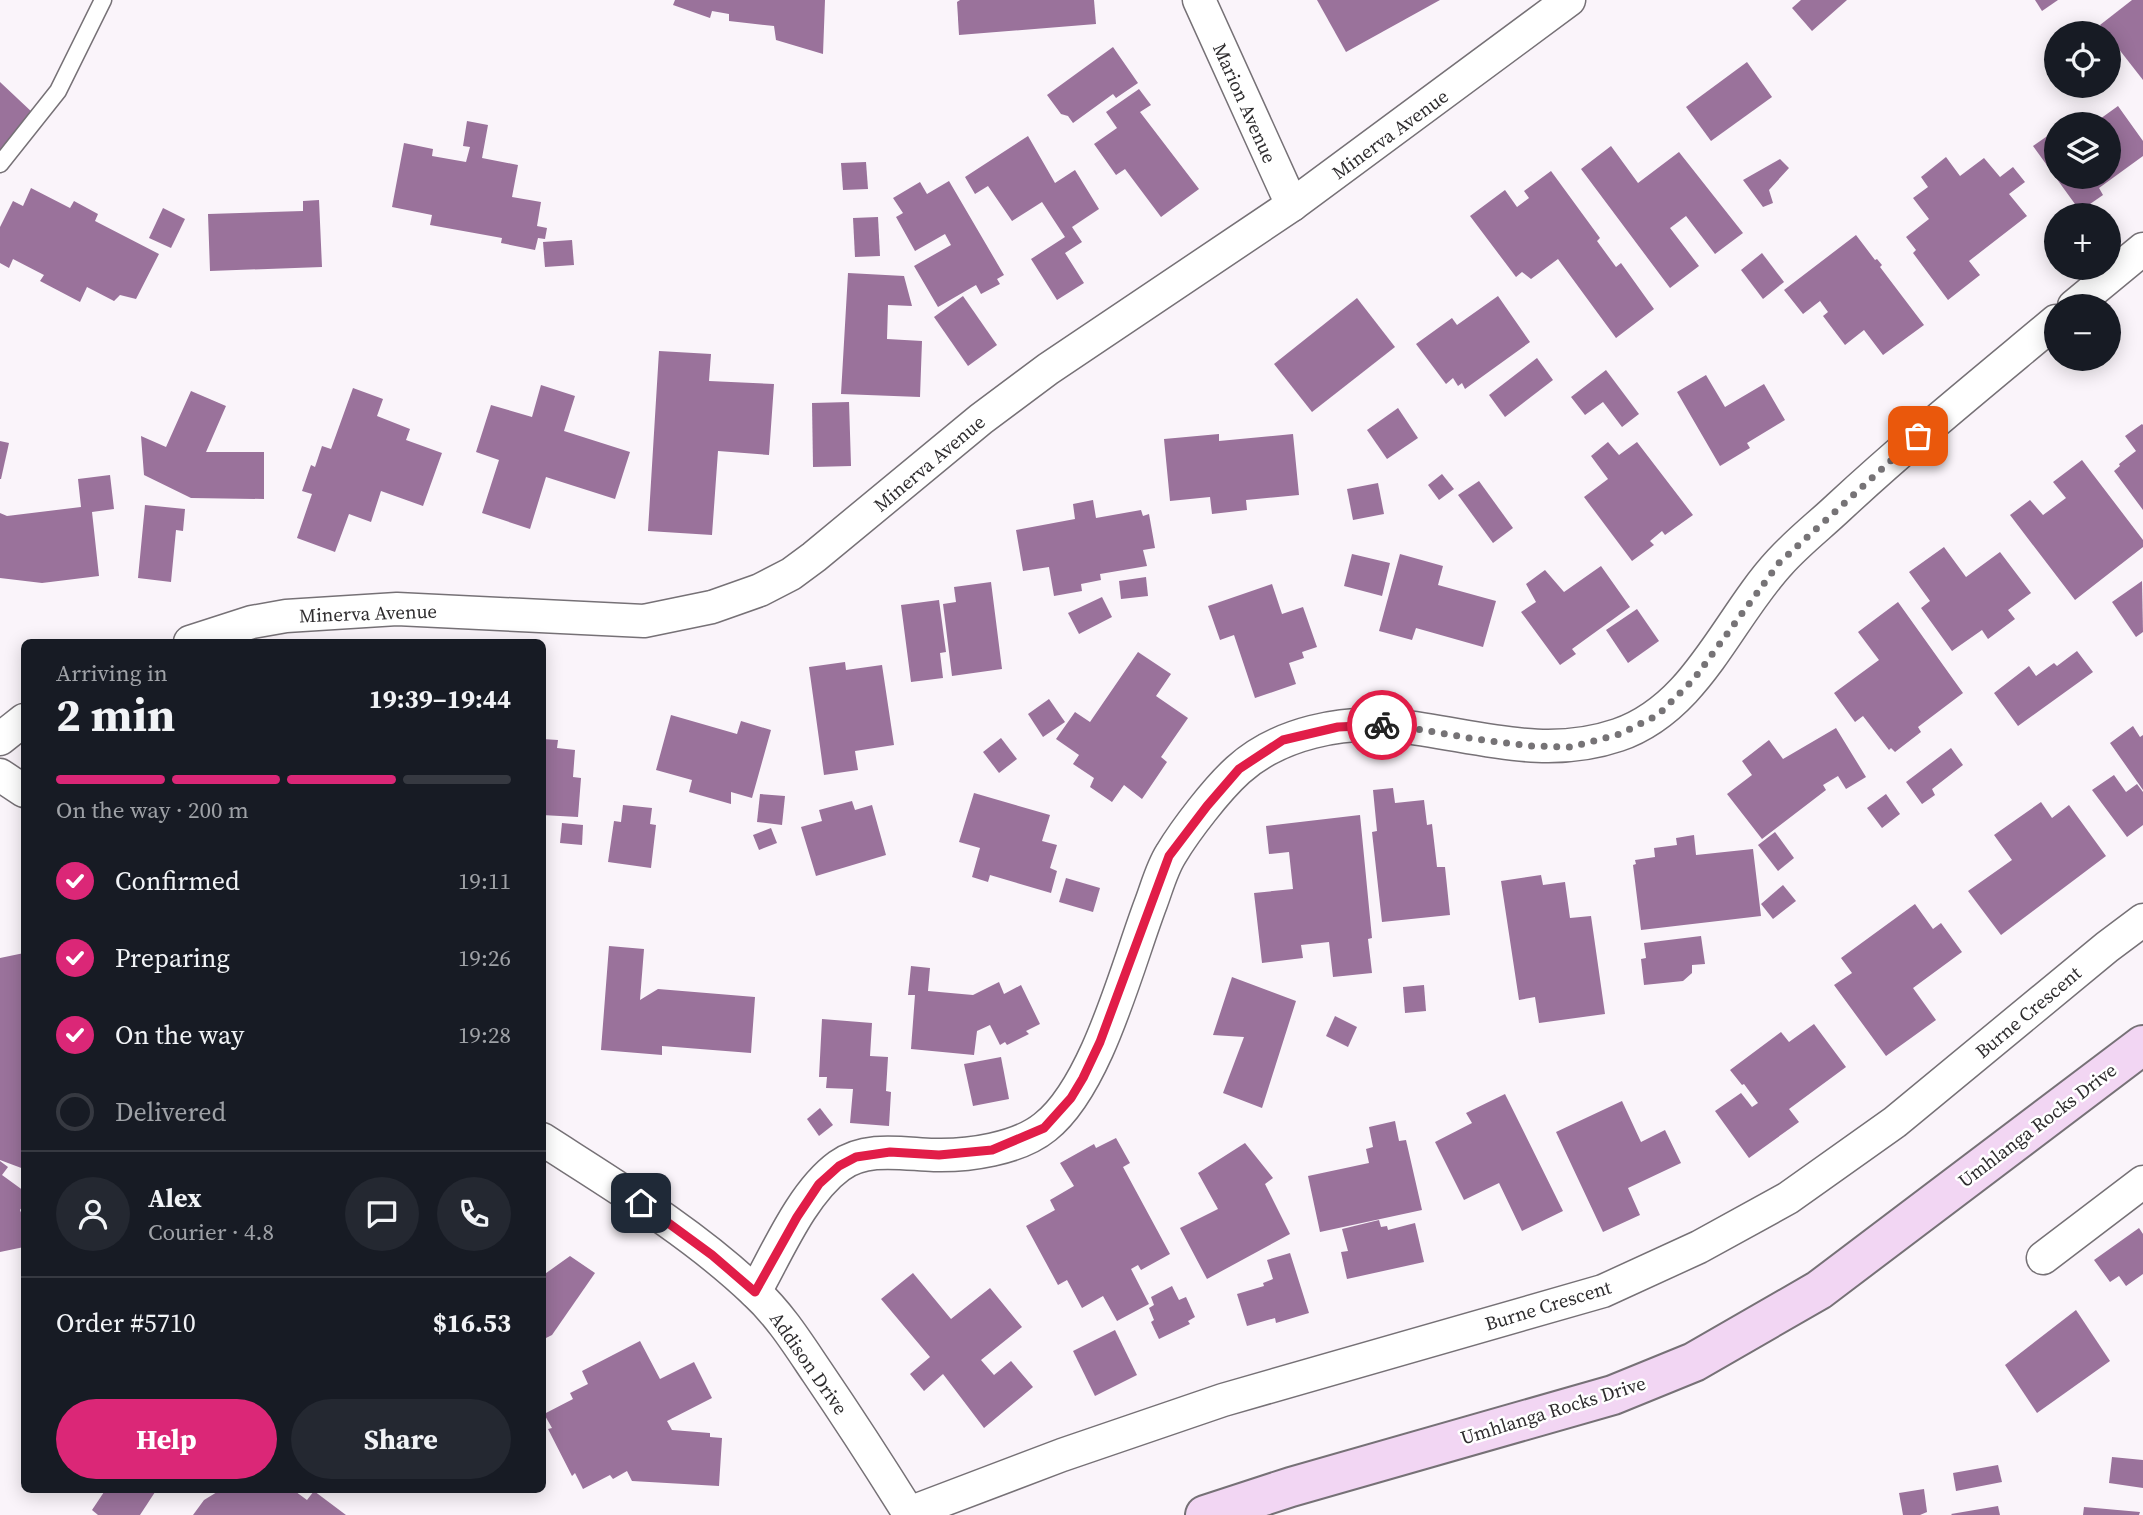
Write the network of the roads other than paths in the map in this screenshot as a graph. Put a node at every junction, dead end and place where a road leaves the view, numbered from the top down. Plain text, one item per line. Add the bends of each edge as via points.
1 (103, 0) edge
2 (1199, 0) edge
3 (1569, 0) edge
4 (0, 164) edge
5 (1292, 205) junction
6 (2143, 249) edge
7 (2089, 294) edge
8 (2044, 331) edge
9 (199, 639) edge
10 (21, 722) edge
11 (0, 739) edge
12 (0, 775) edge
13 (21, 789) edge
14 (2143, 920) edge
15 (2143, 1045) edge
16 (546, 1142) edge
17 (2143, 1182) edge
18 (2043, 1258) dead end
19 (755, 1292) junction
20 (910, 1514) edge
21 (1205, 1515) edge

1 - 4 lane via 58,91
2 - 5 street, Marion Avenue
3 - 5 street, Minerva Avenue
5 - 9 street, Minerva Avenue via 1048,369 792,574 760,590 712,607 644,621 397,609 286,616
6 - 7 street
8 - 19 street via 1937,419 1779,563 1694,679 1658,715 1620,734 1571,747 1530,746 1394,725 1338,727 1283,740 1239,769 1169,856 1100,1042 1071,1098 1044,1128 992,1150 939,1155 890,1152 856,1157 839,1166 819,1184
10 - 11 street
12 - 13 street
14 - 20 street, Burne Crescent via 1895,1122 1788,1198 1699,1248 1603,1291 1223,1400
15 - 21 main road, Umhlanga Rocks Drive via 1819,1290 1694,1363 1613,1395
16 - 19 street, Addison Drive via 641,1203
17 - 18 street
19 - 20 street, Addison Drive via 780,1319

